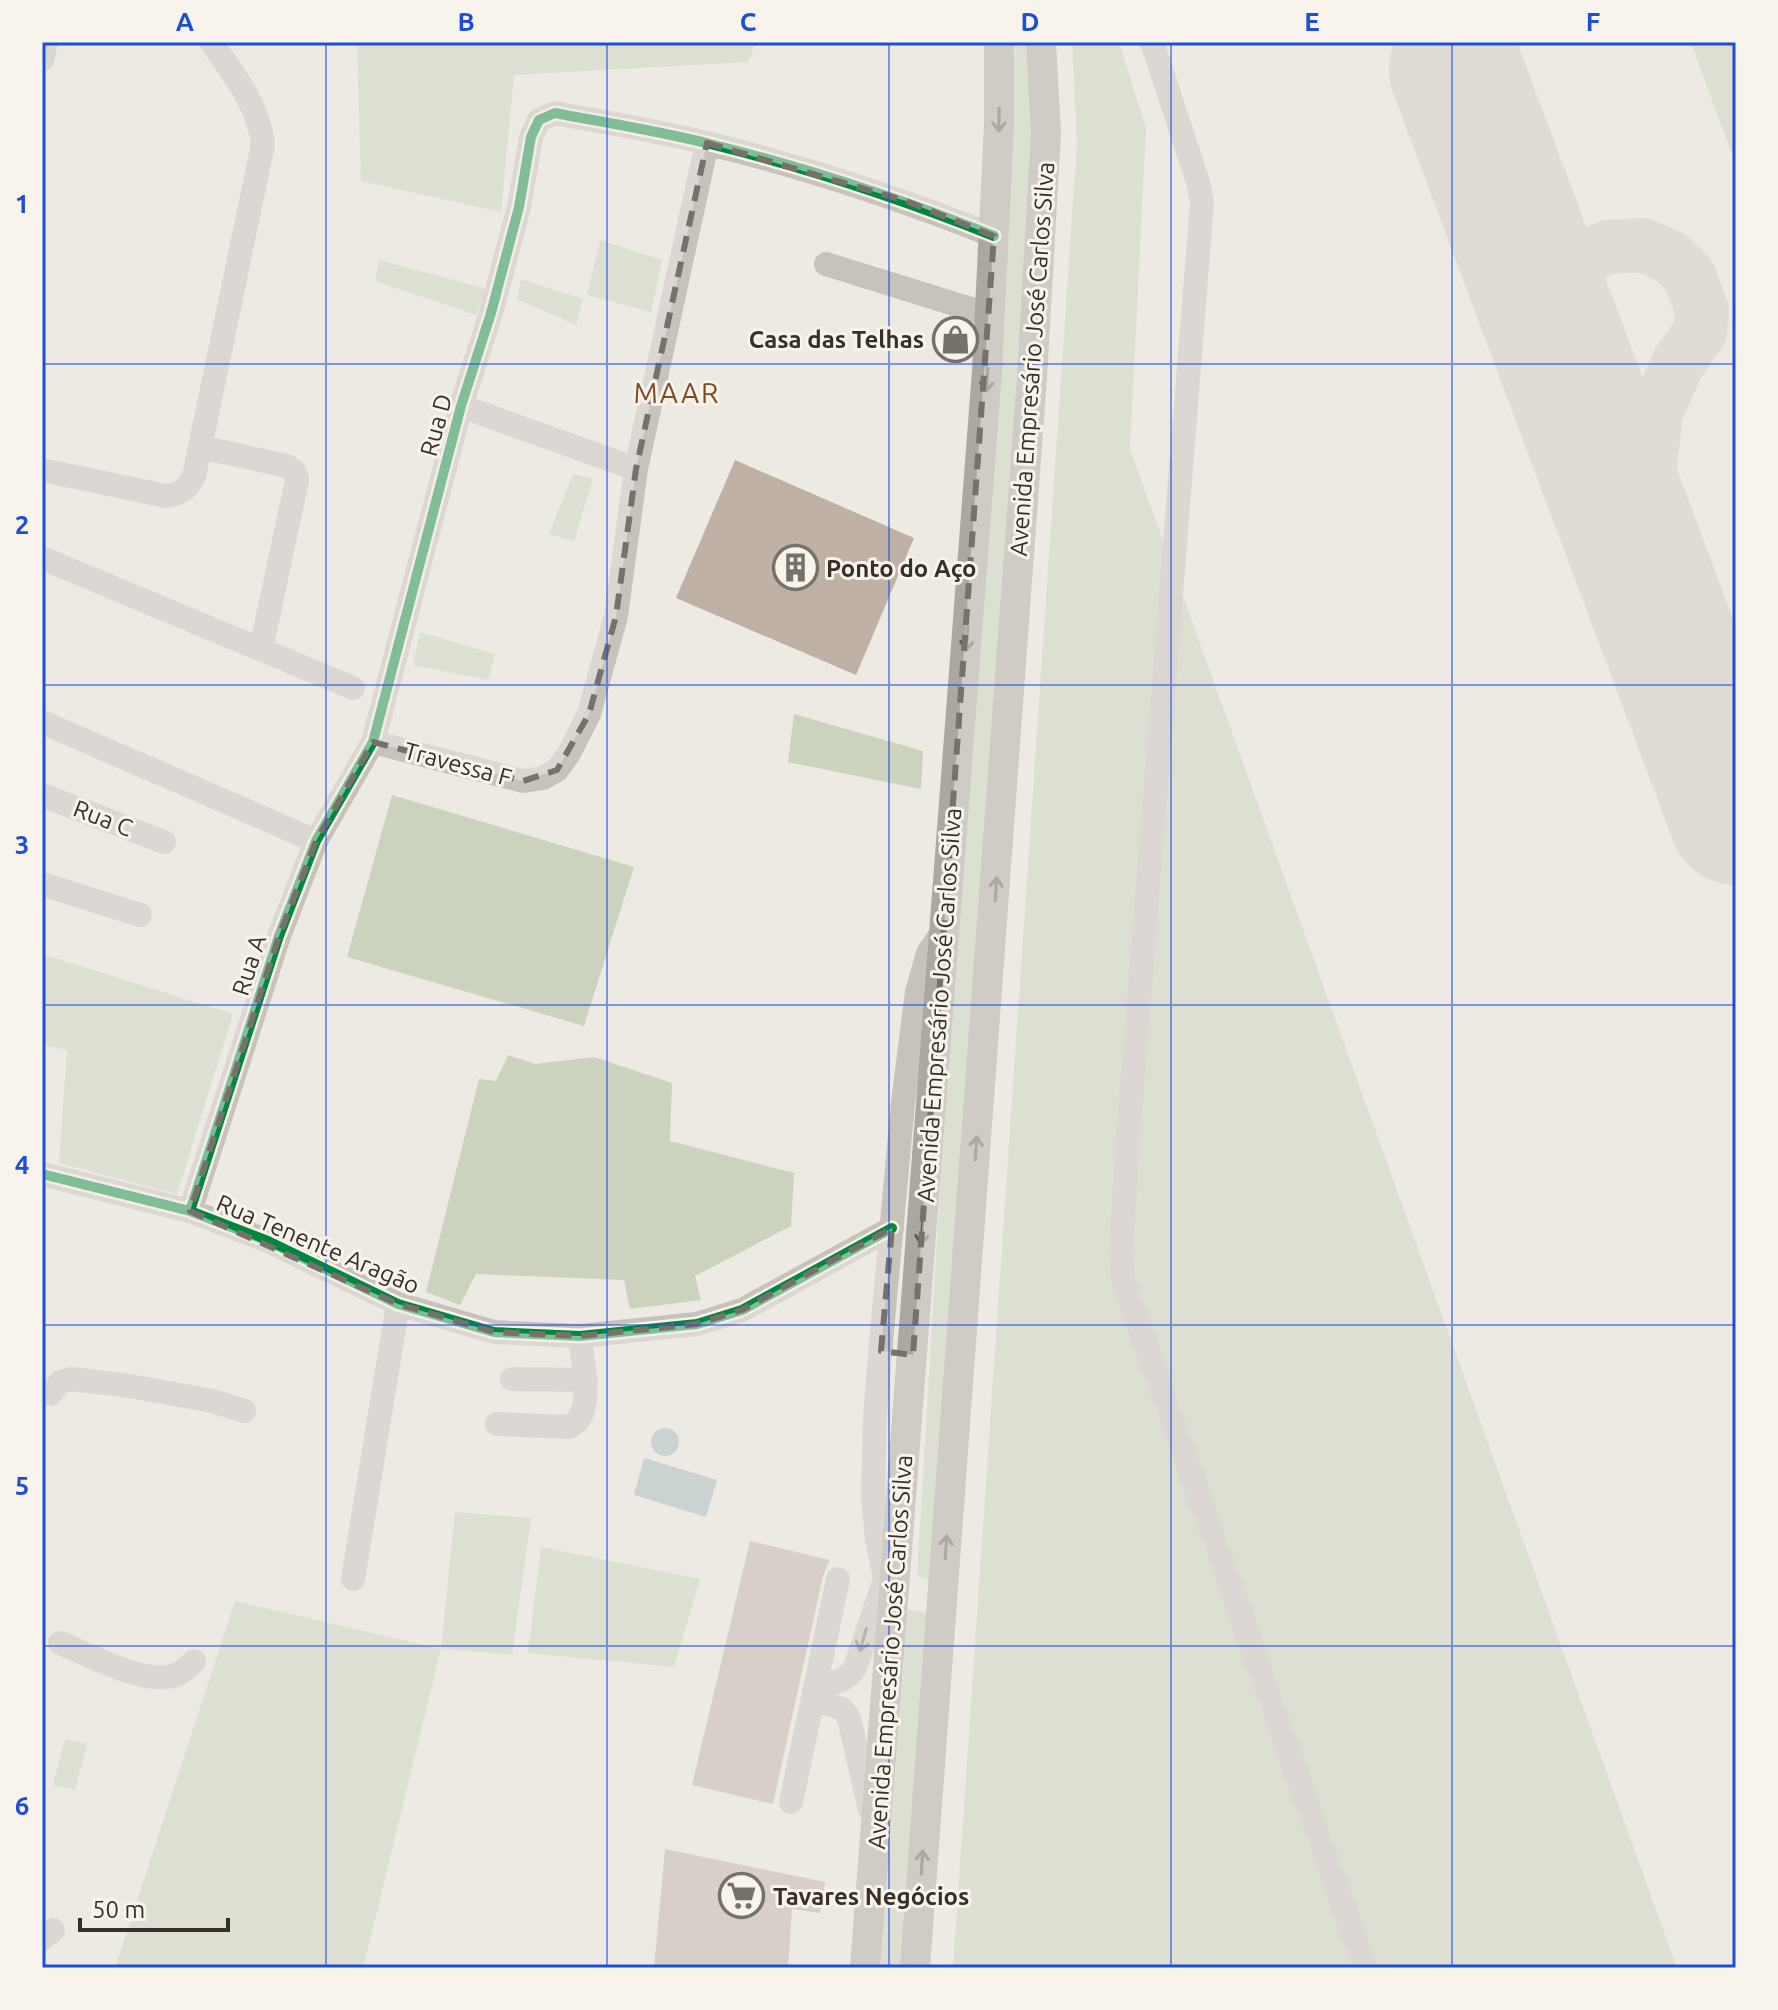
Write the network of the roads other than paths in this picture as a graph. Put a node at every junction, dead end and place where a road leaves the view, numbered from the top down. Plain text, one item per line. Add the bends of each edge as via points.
1 (46, 42) edge
2 (211, 42) edge
3 (999, 42) edge
4 (1041, 42) edge
5 (1152, 42) edge
6 (42, 60) edge
7 (707, 143) junction
8 (994, 236) junction
9 (826, 264) dead end
10 (990, 315) junction
11 (461, 406) junction
12 (200, 447) junction
13 (636, 469) junction
14 (42, 470) edge
15 (42, 558) edge
16 (261, 649) junction
17 (353, 688) dead end
18 (42, 722) edge
19 (373, 742) junction
20 (42, 795) edge
21 (316, 841) junction
22 (164, 842) dead end
23 (42, 884) edge
24 (140, 915) dead end
25 (945, 928) junction
26 (42, 1174) edge
27 (190, 1211) junction
28 (892, 1228) junction
29 (398, 1304) junction
30 (580, 1336) junction
31 (881, 1351) junction
32 (913, 1355) junction
33 (512, 1379) dead end
34 (586, 1380) junction
35 (50, 1394) dead end
36 (244, 1411) dead end
37 (497, 1424) dead end
38 (353, 1579) dead end
39 (838, 1579) dead end
40 (892, 1589) junction
41 (942, 1597) junction
42 (60, 1643) dead end
43 (194, 1661) dead end
44 (814, 1691) junction
45 (791, 1802) dead end
46 (876, 1836) junction
47 (865, 1968) edge
48 (915, 1968) edge
49 (1365, 1968) edge

1 - 6 street
2 - 12 street via 252,103 263,144
3 -> 8 main road, Avenida Empresário José Carlos Silva
41 -> 4 main road, Avenida Empresário José Carlos Silva via 1032,377 1046,133
5 - 49 street via 1202,202 1128,1138 1123,1280
7 - 8 street via 906,201
7 - 11 street, Rua D via 555,113 539,120 491,313
7 - 13 street
8 - 10 main road, Avenida Empresário José Carlos Silva
9 - 10 street
10 -> 25 main road, Avenida Empresário José Carlos Silva
11 - 13 street
11 - 19 street, Rua D
12 - 14 street via 189,487 166,496
12 - 16 street via 295,472
13 - 19 street, Travessa F via 616,616 589,714 557,770 523,781
15 - 16 street
16 - 17 street
18 - 21 street
19 - 21 street, Rua A
20 - 22 street, Rua C
21 - 27 street, Rua A via 279,936
23 - 24 street
25 - 28 street via 911,968
25 -> 32 main road, Avenida Empresário José Carlos Silva
26 - 27 street, Rua Tenente Aragão
27 - 29 street, Rua Tenente Aragão via 268,1241
28 - 30 street, Rua Tenente Aragão via 742,1310 697,1324
28 - 31 street
29 - 30 street, Rua Tenente Aragão via 494,1332
29 - 38 street
30 - 34 street
31 - 32 street
31 - 40 street via 873,1498 877,1539
32 - 40 main road, Avenida Empresário José Carlos Silva
33 - 34 street
34 - 37 street via 584,1402 573,1426
35 - 36 street via 71,1379 213,1401
39 - 44 street
40 - 41 main road via 926,1600
40 -> 44 street via 849,1677
40 - 46 main road, Avenida Empresário José Carlos Silva
48 -> 41 main road, Avenida Empresário José Carlos Silva
42 - 43 street via 156,1677 183,1672
44 - 45 street
44 - 46 street via 849,1718
46 - 47 main road, Avenida Empresário José Carlos Silva

